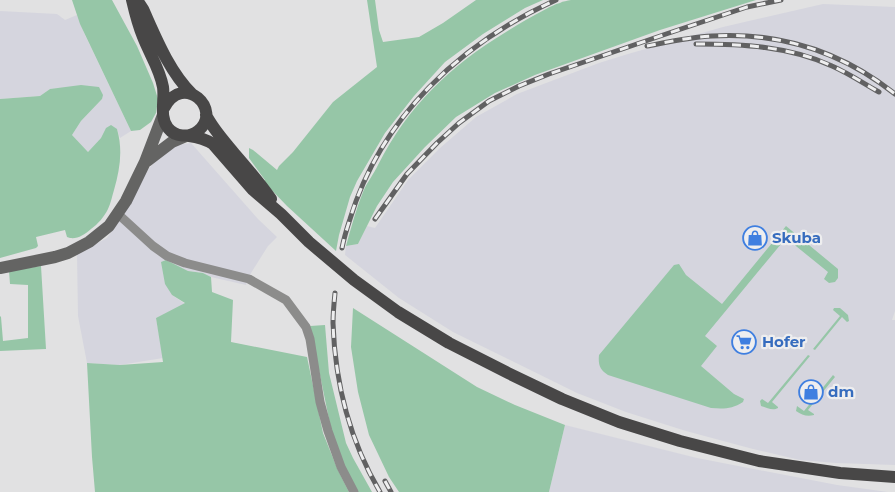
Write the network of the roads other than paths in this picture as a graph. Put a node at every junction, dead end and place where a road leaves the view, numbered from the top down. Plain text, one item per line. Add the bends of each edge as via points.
1 (132, 0) edge
2 (137, 0) edge
3 (192, 94) junction
4 (163, 112) junction
5 (206, 115) junction
6 (187, 136) junction
7 (145, 162) junction
8 (118, 214) junction
9 (281, 214) junction
10 (0, 268) edge
11 (895, 477) edge
12 (354, 492) edge

1 - 4 main road via 163,87
2 - 3 main road via 177,77
3 - 4 main road via 173,96
3 - 5 main road via 203,102
4 - 6 main road via 168,129
4 - 7 main road
5 - 6 main road via 201,128
5 - 9 main road
6 - 7 main road via 172,142
6 - 9 main road via 197,136 213,144 254,190
7 - 8 main road
8 - 10 main road via 98,236 79,248 54,257
8 - 12 street via 167,256 249,279 286,300 306,327 328,432
9 - 11 main road via 354,280 398,312 449,344 562,399 628,425 759,461

